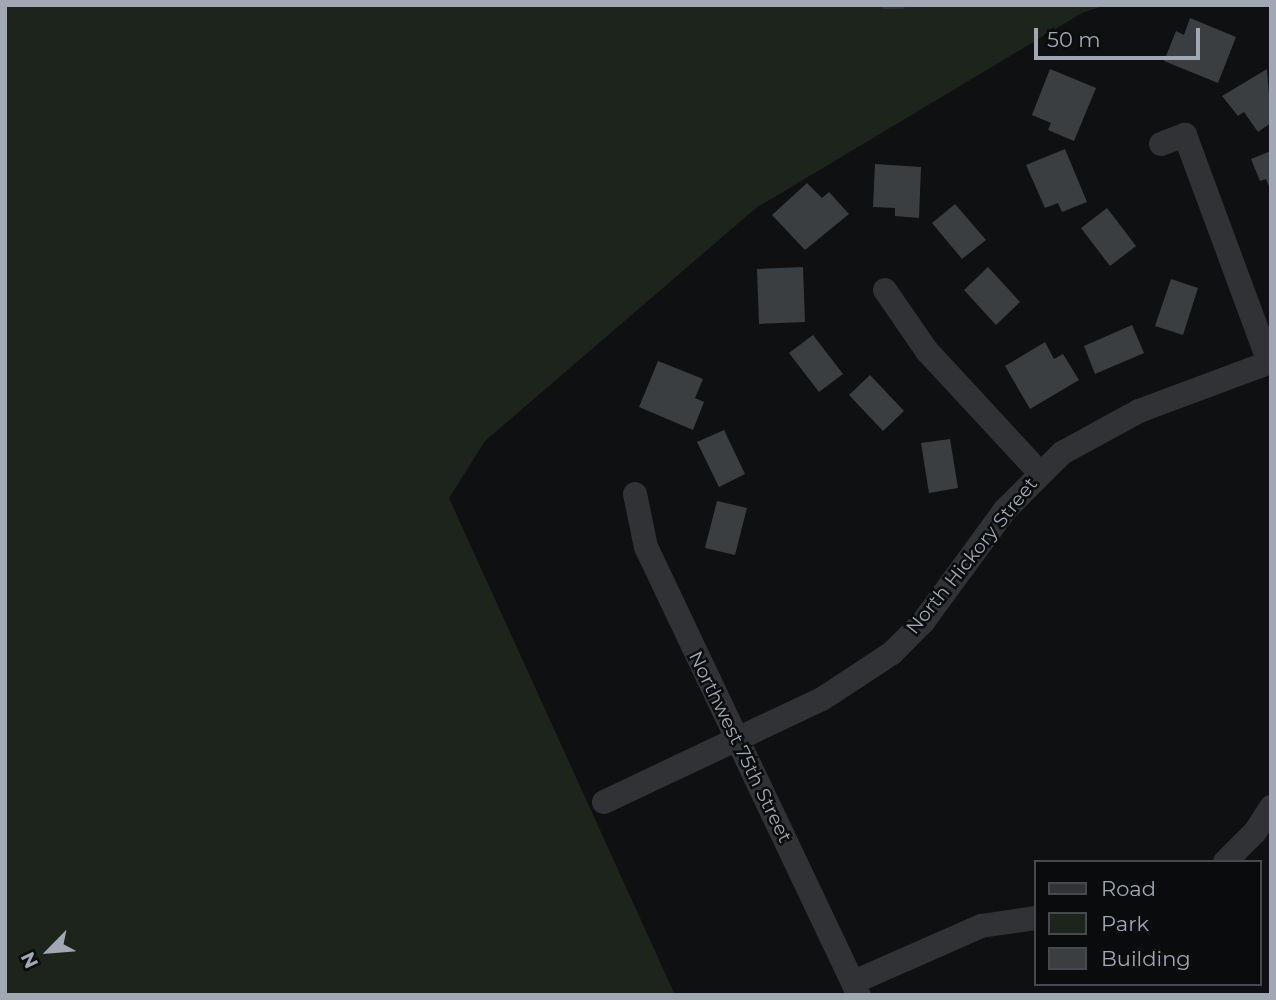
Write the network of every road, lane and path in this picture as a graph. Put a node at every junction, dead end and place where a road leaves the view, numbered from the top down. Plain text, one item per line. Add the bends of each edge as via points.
1 (1161, 144) dead end
2 (885, 290) dead end
3 (1270, 362) edge
4 (1039, 472) junction
5 (635, 494) dead end
6 (736, 740) junction
7 (604, 802) dead end
8 (1271, 807) edge
9 (1227, 860) edge
10 (1034, 918) edge
11 (857, 988) edge

1 - 3 street via 1185,135
2 - 4 street via 927,351
3 - 4 street, North Hickory Street via 1099,429
4 - 6 street, North Hickory Street via 1005,510 923,622 892,653 852,683
5 - 6 street, Northwest 75th Street via 646,547
6 - 7 street, North Hickory Street
6 - 11 street, Northwest 75th Street
8 - 9 street via 1255,832
10 - 11 street via 981,926

